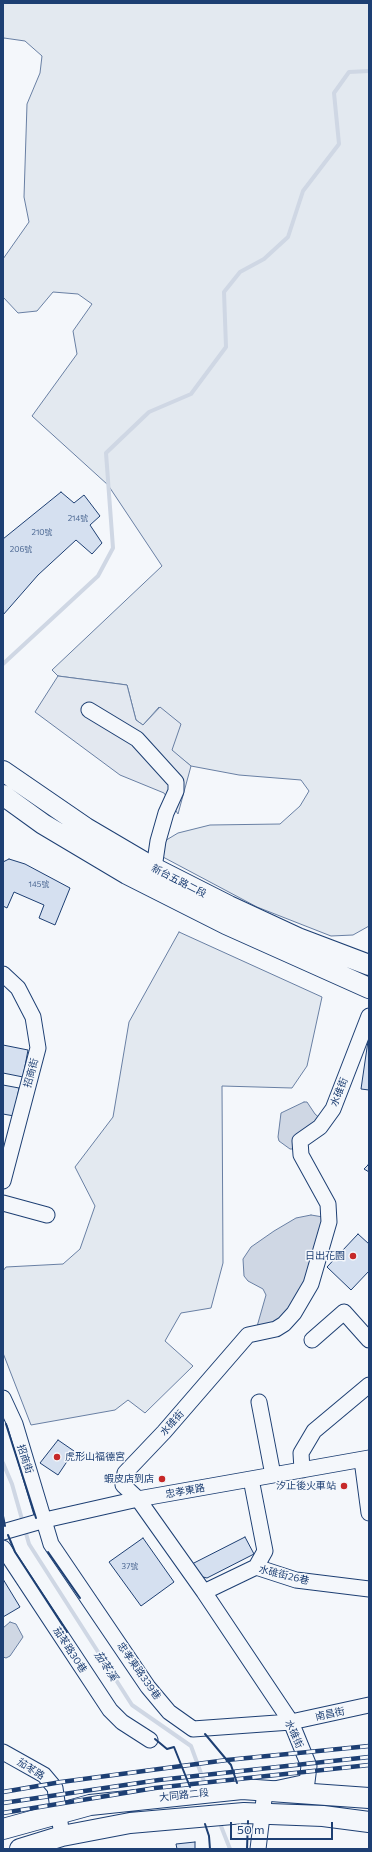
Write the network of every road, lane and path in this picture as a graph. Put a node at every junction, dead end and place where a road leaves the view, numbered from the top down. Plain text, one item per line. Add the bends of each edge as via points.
1 (89, 710) dead end
2 (3, 771) edge
3 (3, 796) edge
4 (154, 868) junction
5 (369, 965) edge
6 (3, 974) edge
7 (369, 988) edge
8 (369, 1016) edge
9 (7, 1151) edge
10 (3, 1181) edge
11 (3, 1203) edge
12 (47, 1215) dead end
13 (312, 1340) dead end
14 (369, 1340) edge
15 (369, 1385) edge
16 (3, 1398) edge
17 (259, 1402) dead end
18 (7, 1419) edge
19 (365, 1459) edge
20 (302, 1470) junction
21 (273, 1475) junction
22 (251, 1479) junction
23 (138, 1499) junction
24 (369, 1513) edge
25 (42, 1521) junction
26 (3, 1532) edge
27 (3, 1548) edge
28 (256, 1567) junction
29 (369, 1589) edge
30 (204, 1592) junction
31 (369, 1705) edge
32 (291, 1722) junction
33 (150, 1740) dead end
34 (3, 1752) edge
35 (264, 1791) junction
36 (369, 1798) edge
37 (59, 1813) junction
38 (253, 1813) junction
39 (369, 1822) edge
40 (3, 1829) edge
41 (62, 1836) junction
42 (20, 1849) edge
43 (258, 1849) edge

1 - 4 street via 137,739 176,782 176,791 158,841
2 - 4 main road, 新台五路二段 via 86,828
3 - 7 main road, 新台五路二段 via 43,824 127,874 239,931
4 - 5 main road, 新台五路二段 via 298,938
6 - 9 street, 招商街 via 18,988 33,1017 38,1048
8 - 23 street, 水碓街 via 333,1109 320,1126 300,1141 301,1155 328,1204 329,1222 311,1284 294,1313 284,1324 276,1329 248,1335 164,1432 125,1472 122,1485
9 - 10 street, 招商街
11 - 12 street
13 - 14 street via 344,1312
15 - 20 street via 314,1430 301,1453
16 - 18 street, 招商街
17 - 21 street
18 - 25 street, 招商街
19 - 20 street, 忠孝東路
19 - 24 street
20 - 21 street, 忠孝東路
21 - 22 street, 忠孝東路
22 - 23 street, 忠孝東路
22 - 28 street via 265,1551
23 - 25 street, 忠孝東路
23 - 30 street, 水碓街
25 - 26 street, 忠孝東路
25 - 32 street, 忠孝東路339巷 via 51,1544 148,1687 169,1712 193,1729
27 - 33 street, 茄苳路30巷 via 110,1710 122,1722
28 - 29 street, 水碓街26巷 via 296,1580
28 - 30 street, 水碓街26巷
30 - 32 street, 水碓街
31 - 32 street, 南昌街
32 - 35 street, 水碓街 via 309,1766 307,1782
34 - 37 street, 茄苳路 via 44,1775 55,1788
35 - 36 main road, 大同路二段
35 - 37 main road, 大同路二段 via 242,1789 90,1805
35 - 38 street
37 - 40 main road, 大同路二段
37 - 41 street, 茄苳路
38 - 39 main road via 323,1816
38 - 41 main road via 130,1823
38 - 43 street
41 - 42 main road

